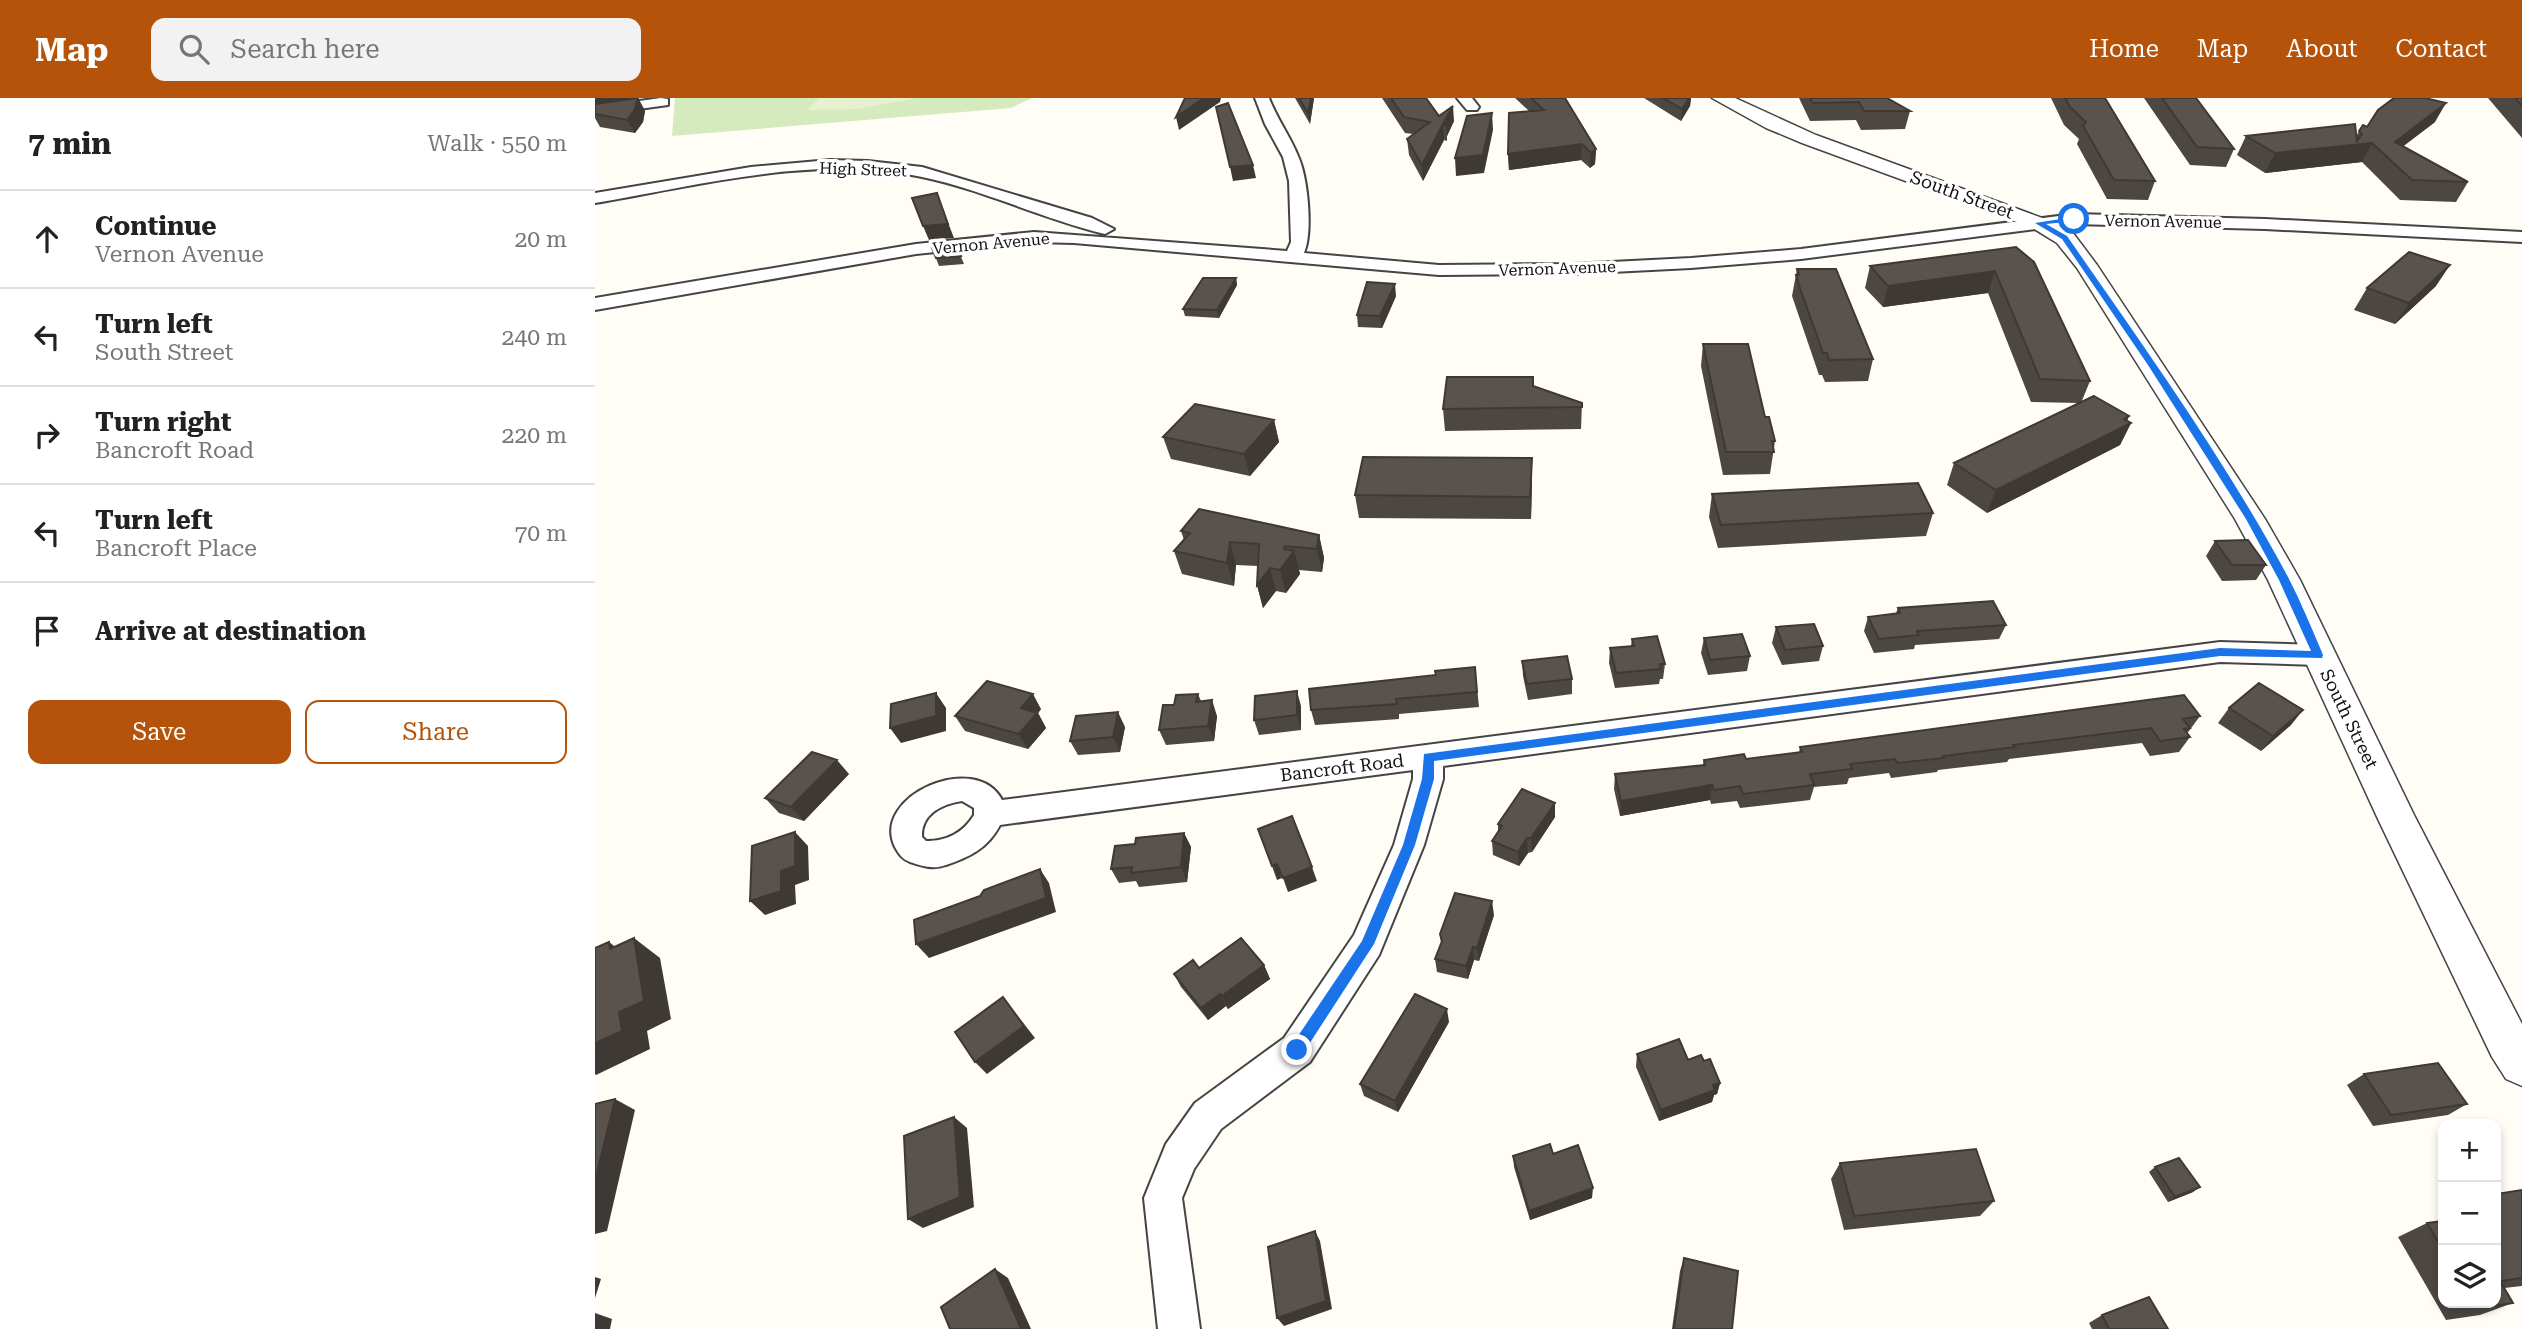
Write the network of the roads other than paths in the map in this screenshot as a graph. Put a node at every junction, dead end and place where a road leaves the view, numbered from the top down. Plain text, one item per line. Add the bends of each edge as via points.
1 (1262, 98) edge
2 (1721, 98) edge
3 (663, 102) dead end
4 (595, 111) edge
5 (595, 198) edge
6 (2038, 223) junction
7 (2522, 237) edge
8 (1119, 242) junction
9 (1294, 257) junction
10 (595, 304) edge
11 (2318, 655) junction
12 (1428, 757) junction
13 (990, 814) dead end
14 (2522, 1064) edge
15 (1179, 1329) edge

1 - 9 street via 1291,157 1297,181 1300,242
2 - 6 street, South Street via 1797,134
3 - 4 street
5 - 8 street, High Street via 762,172 886,166 943,178 1100,227
6 - 7 street, Vernon Avenue via 2143,219
6 - 9 street, Vernon Avenue via 1801,254 1573,269 1439,270
6 - 11 street, South Street via 2065,238 2153,365 2250,519
8 - 9 street, Vernon Avenue
8 - 10 street, Vernon Avenue via 1034,237 979,242 839,261
11 - 12 street, Bancroft Road via 2220,652
11 - 14 street, South Street
12 - 13 street, Bancroft Road
12 - 15 street via 1428,779 1409,845 1367,944 1297,1050 1208,1116 1179,1157 1163,1198

